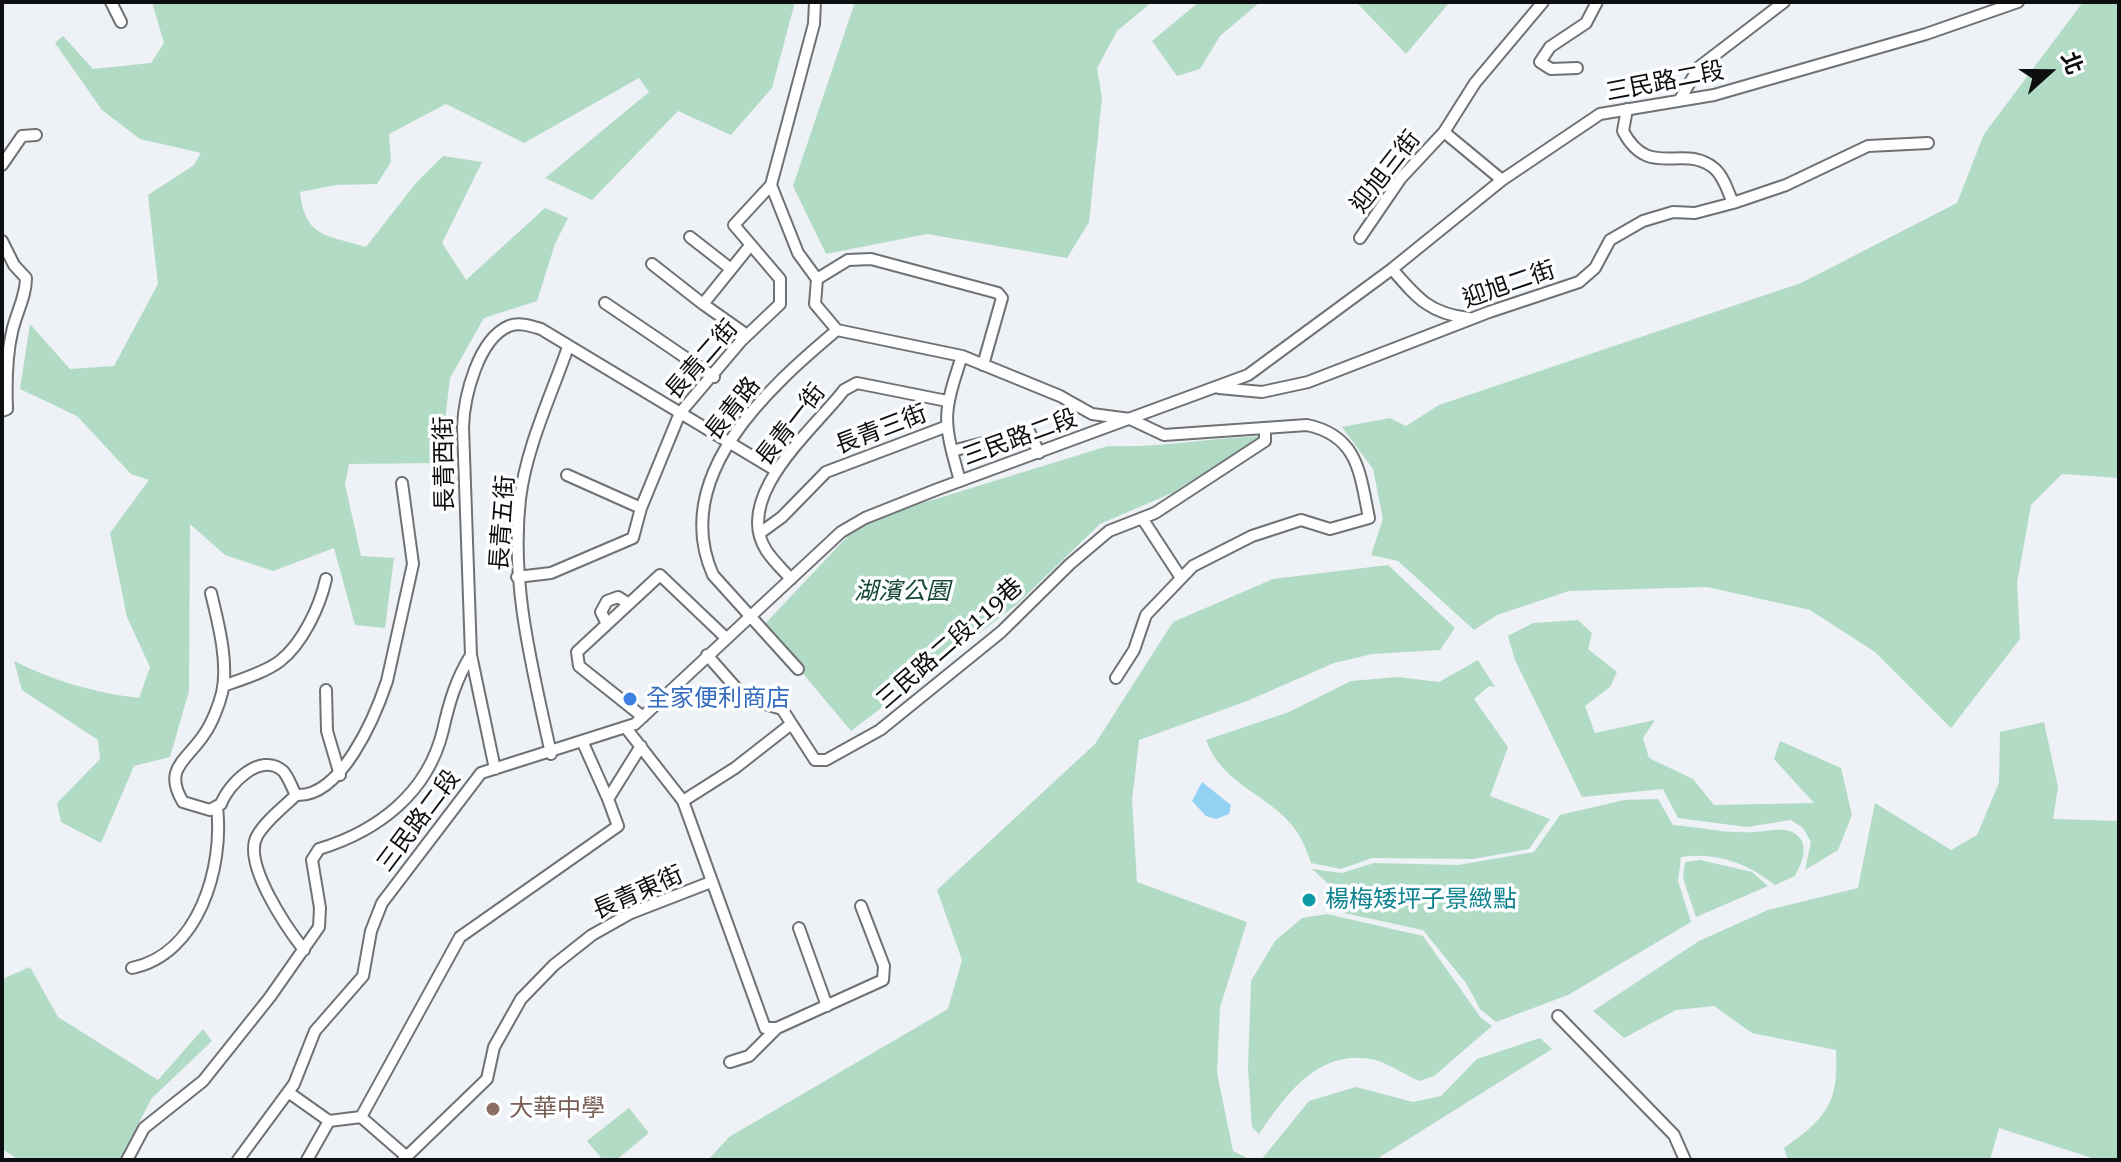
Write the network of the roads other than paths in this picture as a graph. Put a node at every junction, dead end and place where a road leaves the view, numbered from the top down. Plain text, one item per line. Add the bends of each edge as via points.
1 (111, 2) edge
2 (815, 2) edge
3 (1543, 2) edge
4 (1597, 2) edge
5 (1784, 2) edge
6 (2018, 2) edge
7 (121, 22) dead end
8 (1577, 68) dead end
9 (1679, 101) junction
10 (1627, 109) junction
11 (1444, 132) junction
12 (36, 135) dead end
13 (1928, 143) dead end
14 (2, 165) edge
15 (1502, 180) junction
16 (771, 185) junction
17 (1733, 203) junction
18 (690, 237) dead end
19 (1360, 238) dead end
20 (2, 241) edge
21 (749, 247) junction
22 (652, 264) dead end
23 (731, 269) junction
24 (1392, 269) junction
25 (817, 279) junction
26 (605, 303) dead end
27 (703, 304) junction
28 (1471, 319) junction
29 (837, 330) junction
30 (747, 335) junction
31 (568, 347) junction
32 (962, 356) junction
33 (983, 365) junction
34 (714, 377) junction
35 (1217, 388) junction
36 (947, 401) junction
37 (2, 411) edge
38 (680, 413) junction
39 (1130, 419) junction
40 (945, 427) junction
41 (1265, 429) junction
42 (728, 443) junction
43 (952, 451) junction
44 (1039, 453) junction
45 (775, 470) junction
46 (567, 475) dead end
47 (960, 481) junction
48 (402, 483) dead end
49 (641, 508) junction
50 (1142, 518) junction
51 (760, 533) junction
52 (517, 577) junction
53 (1181, 578) junction
54 (326, 579) dead end
55 (791, 579) junction
56 (211, 593) dead end
57 (629, 604) junction
58 (748, 617) junction
59 (607, 624) junction
60 (725, 637) junction
61 (471, 655) junction
62 (707, 655) junction
63 (798, 669) dead end
64 (1116, 678) dead end
65 (223, 686) junction
66 (326, 690) dead end
67 (643, 717) junction
68 (790, 725) junction
69 (626, 728) junction
70 (583, 743) junction
71 (641, 746) junction
72 (551, 754) junction
73 (495, 769) junction
74 (340, 775) junction
75 (296, 795) junction
76 (608, 799) junction
77 (683, 801) junction
78 (217, 807) junction
79 (711, 882) junction
80 (861, 906) dead end
81 (799, 928) dead end
82 (304, 950) junction
83 (132, 968) dead end
84 (827, 1006) junction
85 (1558, 1016) dead end
86 (777, 1028) junction
87 (730, 1062) dead end
88 (288, 1092) junction
89 (361, 1117) junction
90 (329, 1121) junction
91 (405, 1158) edge
92 (127, 1160) edge
93 (238, 1160) edge
94 (307, 1160) edge
95 (1685, 1160) edge

1 - 7 street
2 - 16 street via 814,24
3 - 11 street, 迎旭三街 via 1475,83
4 - 8 street via 1586,23 1550,47 1540,62 1551,69
5 - 9 street via 1699,67
6 - 9 street, 三民路二段 via 1926,34
9 - 10 street, 三民路二段
10 - 15 street, 三民路二段 via 1600,114
10 - 17 street via 1623,131 1641,155 1700,160 1717,171
11 - 15 street, 迎旭三街
11 - 19 street, 迎旭三街 via 1401,178
12 - 14 street via 22,136
13 - 17 street, 迎旭二街 via 1868,146 1786,185
15 - 24 street, 三民路二段
16 - 21 street via 734,225
16 - 25 street via 798,253
17 - 28 street, 迎旭二街 via 1643,221 1610,240 1595,268 1579,282
18 - 23 street
20 - 37 street via 26,278 11,337 7,409
21 - 23 street
21 - 30 street, 長青二街 via 780,279 780,304
22 - 27 street
23 - 27 street
24 - 28 street via 1424,303 1443,315
24 - 35 street, 三民路二段 via 1248,375
25 - 29 street via 815,304
25 - 33 street via 848,260 871,259 998,293 1002,298 997,323
26 - 34 street
27 - 30 street
28 - 35 street, 迎旭二街 via 1308,382 1262,392
29 - 32 street
29 - 42 street, 長青路 via 786,373
30 - 34 street, 長青二街
31 - 38 street, 長青西街
31 - 52 street, 長青五街 via 527,466 520,499
31 - 61 street, 長青西街 via 541,329 510,326 494,336 464,400
32 - 33 street
32 - 36 street
33 - 39 street via 1092,414
34 - 38 street, 長青二街
35 - 39 street, 三民路二段
36 - 40 street
36 - 45 street, 長青一街 via 857,383 844,390
38 - 42 street, 長青西街
38 - 49 street, 長青二街
39 - 41 street via 1164,435
39 - 44 street, 三民路二段
40 - 43 street
40 - 51 street, 長青三街 via 826,472
41 - 50 street, 三民路二段119巷 via 1265,441
41 - 53 street via 1307,425 1341,442 1358,466 1369,518 1330,529 1301,520 1219,551
42 - 45 street, 長青西街
42 - 58 street, 長青路 via 713,469 701,527 704,556
43 - 44 street via 1029,431
43 - 47 street
44 - 47 street, 三民路二段
45 - 51 street, 長青一街 via 762,503
46 - 49 street
47 - 55 street, 三民路二段 via 865,518 841,532
48 - 74 street via 413,553 408,595 381,699
49 - 52 street, 長青二街 via 633,538 551,573
50 - 53 street
50 - 68 street, 三民路二段119巷 via 1099,539 1001,632 880,730 826,760 815,760
51 - 55 street via 765,549
52 - 72 street, 長青五街
53 - 64 street via 1146,615 1134,650
54 - 65 street via 321,601 279,662
55 - 58 street, 三民路二段
56 - 65 street
57 - 59 street
57 - 59 street via 618,597 607,601 601,612
57 - 60 street via 660,575
58 - 60 street, 三民路二段
58 - 63 street, 長青路
59 - 67 street via 577,652 579,666
60 - 62 street, 三民路二段
61 - 73 street, 長青西街
61 - 82 street via 416,790 373,825 319,849 312,860 319,927
62 - 67 street, 三民路二段
62 - 68 street, 三民路二段119巷 via 745,698 782,709
65 - 78 street via 206,732 174,775 183,802 197,809
66 - 74 street via 327,731
67 - 69 street, 三民路二段
68 - 77 street
69 - 70 street, 三民路二段
69 - 71 street, 長青東街
70 - 72 street, 三民路二段
70 - 76 street
71 - 76 street
71 - 77 street, 長青東街
72 - 73 street, 三民路二段
73 - 88 street, 三民路二段 via 481,773 382,903 363,976 315,1031
74 - 75 street via 319,791
75 - 78 street via 283,771 269,766 249,770
75 - 82 street via 256,838 254,849 281,920
76 - 89 street via 618,826 460,937
77 - 79 street, 長青東街
78 - 83 street via 217,848 194,925 153,963
79 - 86 street, 長青東街 via 759,1016 765,1028
79 - 91 street, 長青東街 via 631,913 554,965 521,999 494,1047 487,1079
80 - 84 street via 884,966 883,980
81 - 84 street
82 - 92 street via 211,1072 144,1128
84 - 86 street
85 - 95 street via 1674,1135
86 - 87 street via 749,1056
88 - 90 street
88 - 93 street, 三民路二段
89 - 90 street
89 - 91 street
90 - 94 street

